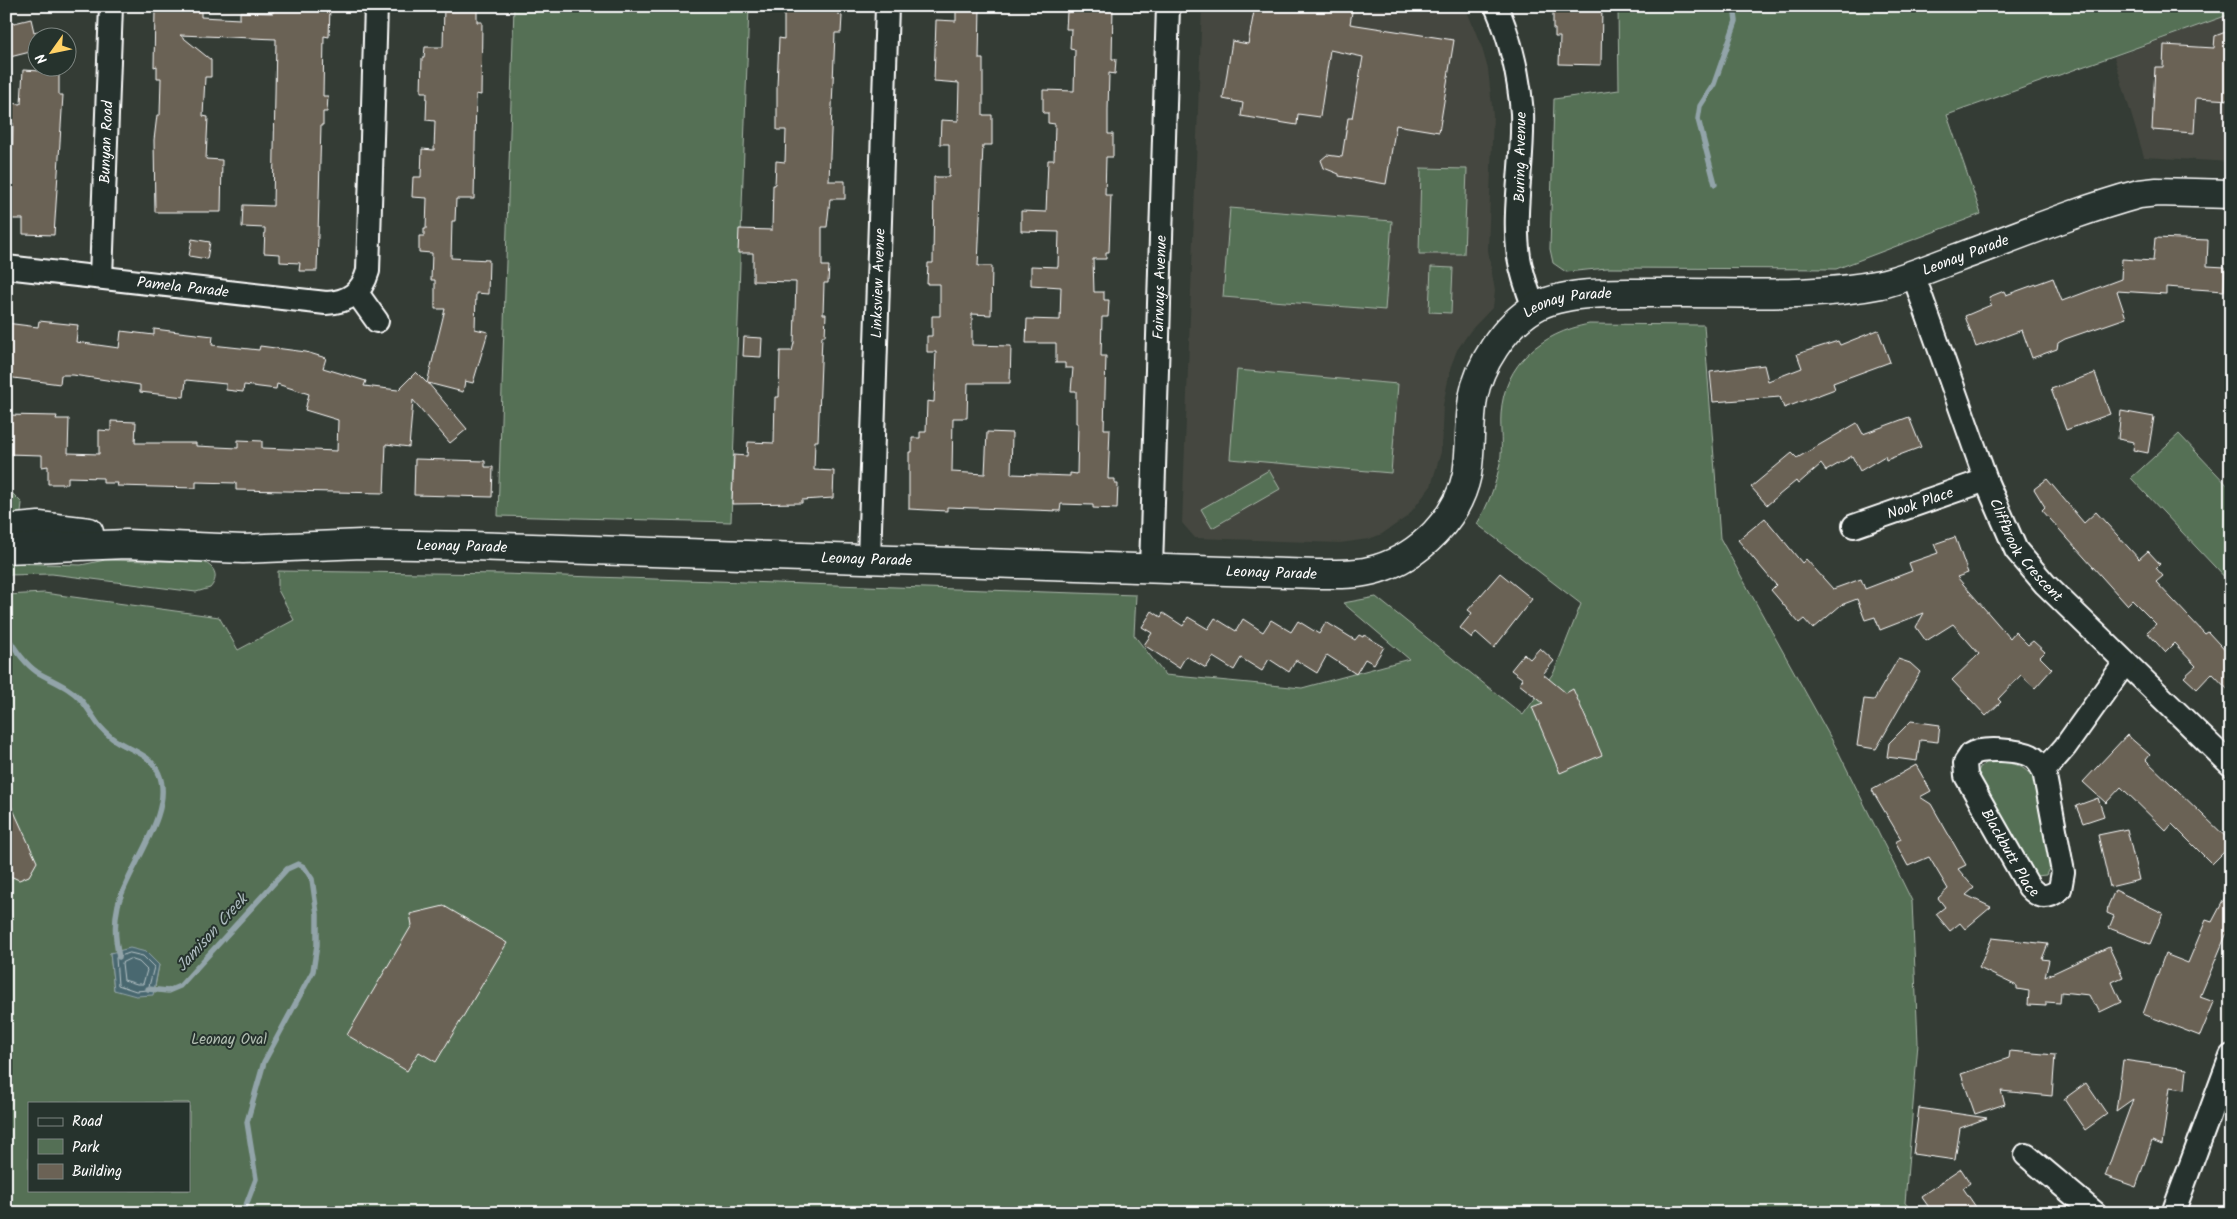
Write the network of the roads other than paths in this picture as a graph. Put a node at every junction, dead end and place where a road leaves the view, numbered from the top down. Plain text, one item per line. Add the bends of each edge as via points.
1 (111, 6) edge
2 (376, 6) edge
3 (887, 6) edge
4 (1168, 6) edge
5 (1496, 6) edge
6 (2231, 194) edge
7 (6, 267) edge
8 (1913, 274) junction
9 (101, 277) junction
10 (356, 293) junction
11 (1534, 308) junction
12 (377, 320) dead end
13 (1986, 480) junction
14 (1854, 526) dead end
15 (6, 529) edge
16 (126, 544) junction
17 (6, 549) edge
18 (869, 559) junction
19 (1151, 568) junction
20 (2125, 664) junction
21 (2231, 765) edge
22 (2044, 771) junction
23 (2231, 1056) edge
24 (2026, 1155) dead end
25 (2095, 1213) edge
26 (2173, 1213) edge

1 - 9 street, Bunyan Road
2 - 10 street via 368,271
3 - 18 street, Linksview Avenue
4 - 19 street, Fairways Avenue
5 - 11 street, Buring Avenue via 1508,38 1519,86 1522,115 1518,245 1522,273
6 - 8 street, Leonay Parade via 2138,194
7 - 9 street, Pamela Parade
8 - 11 street, Leonay Parade via 1864,287 1813,291 1599,294 1553,301
8 - 13 street, Cliffbrook Crescent
9 - 10 street, Pamela Parade via 326,303 342,301
10 - 12 street
11 - 19 street, Leonay Parade via 1497,344 1479,378 1473,399 1466,475 1457,502 1443,524 1410,553 1377,569 1344,574
13 - 14 street, Nook Place
13 - 20 street, Cliffbrook Crescent via 2007,533 2028,565
15 - 16 street, Leonay Parade via 39,526 82,530
16 - 17 street, Leonay Parade
16 - 18 street, Leonay Parade via 243,549 362,544 472,546
18 - 19 street, Leonay Parade
20 - 21 street, Cliffbrook Crescent
20 - 22 street
22 - 22 street, Blackbutt Place via 2062,872 2060,889 2045,897 2029,886 1964,768 1971,754 1987,749 2028,754
23 - 26 street
24 - 25 street

